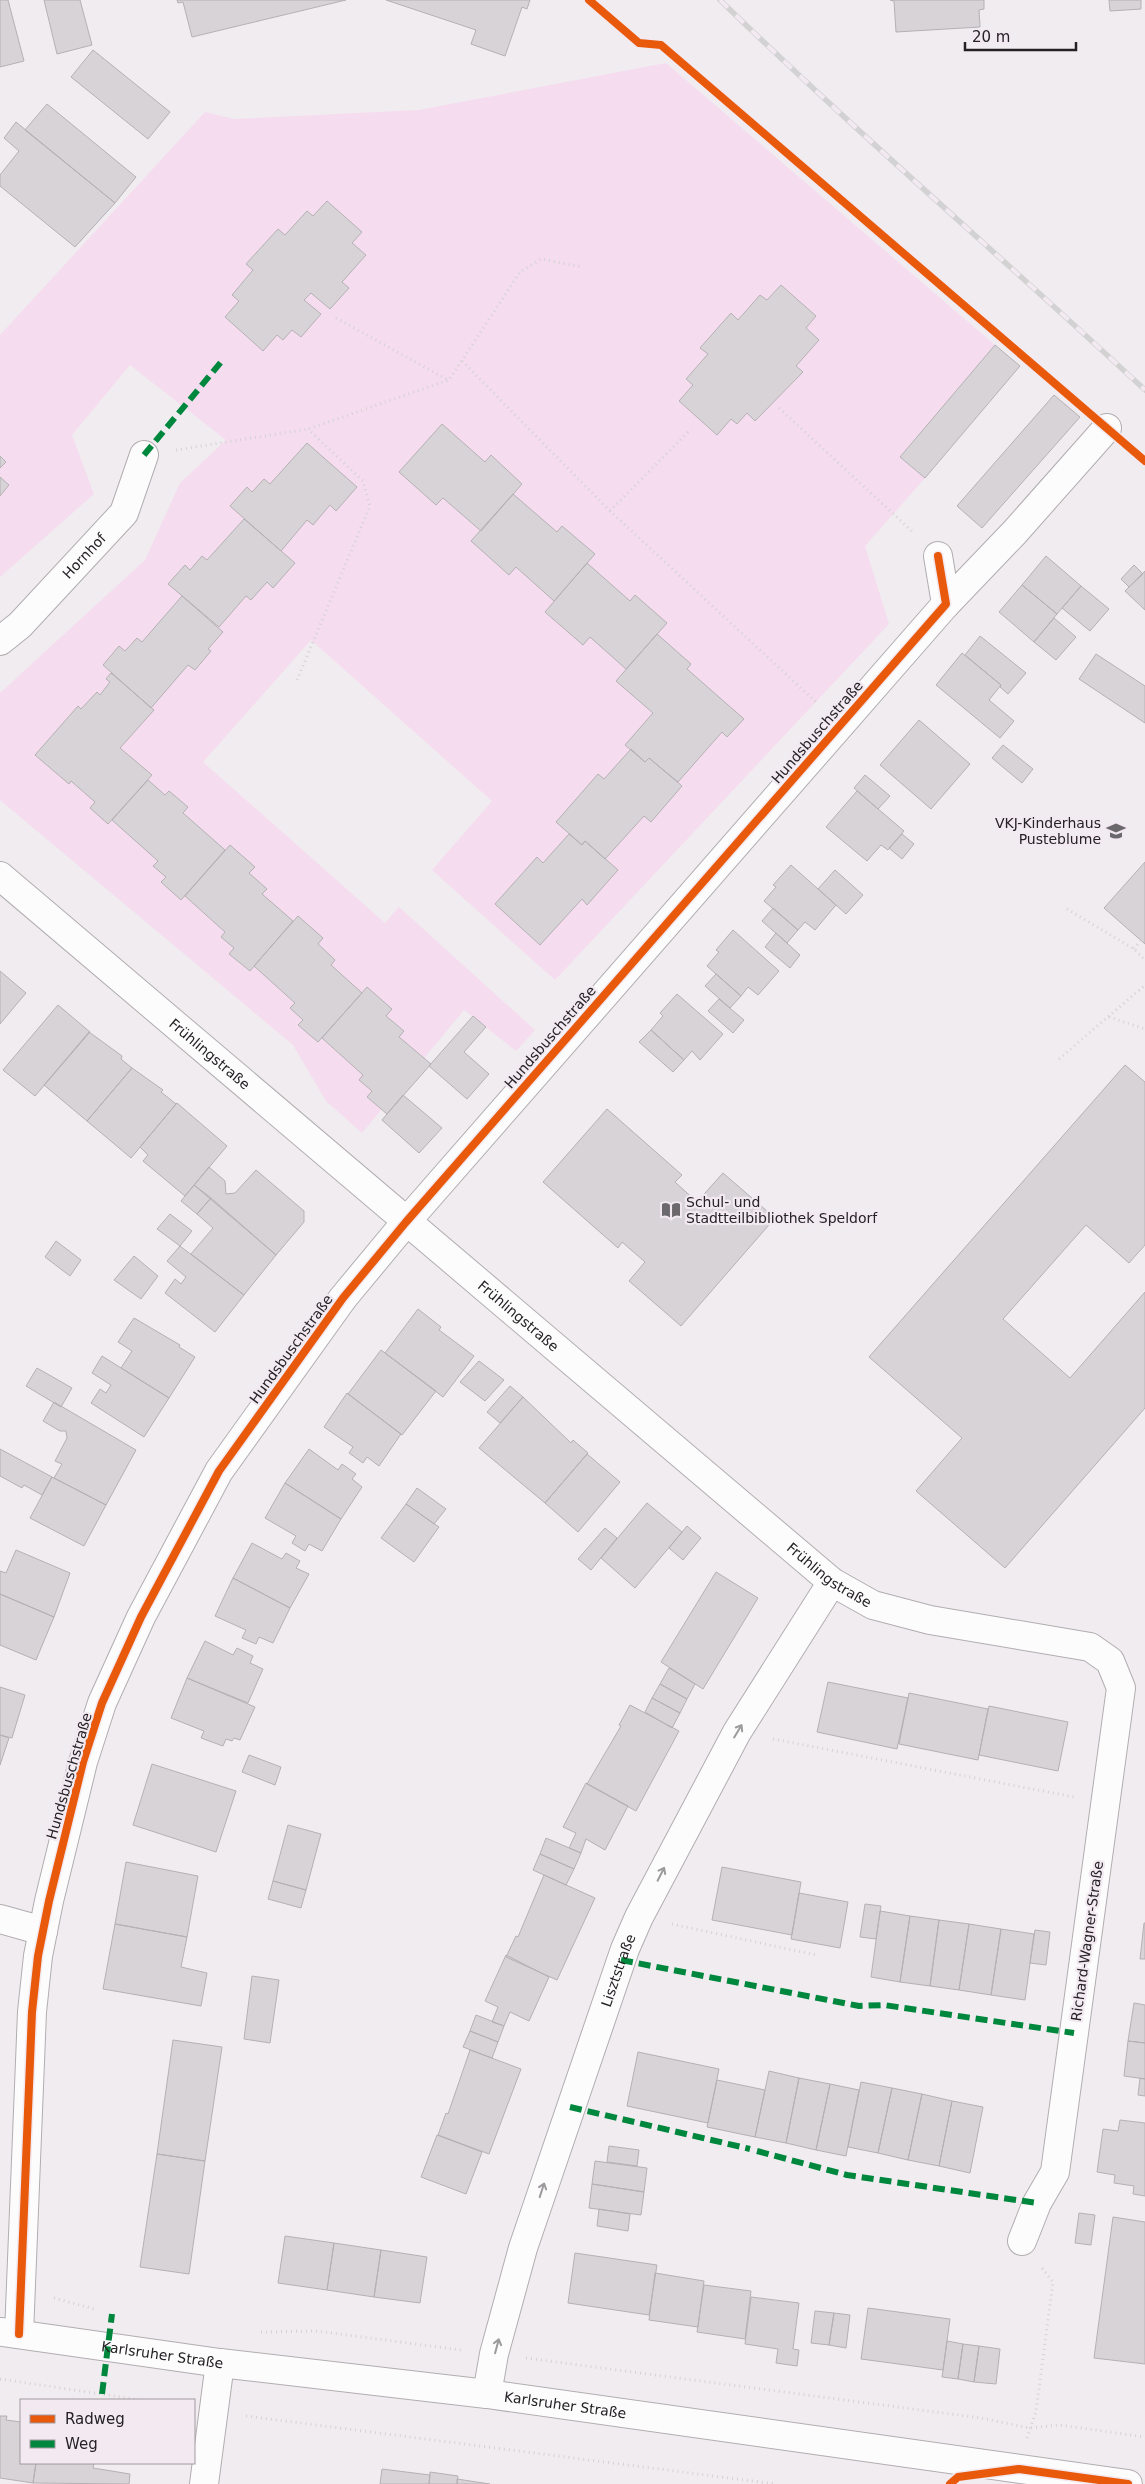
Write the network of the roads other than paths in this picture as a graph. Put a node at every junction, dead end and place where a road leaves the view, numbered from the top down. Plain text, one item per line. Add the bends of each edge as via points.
1 (1107, 428) dead end
2 (144, 455) road end
3 (938, 556) road end
4 (946, 604) junction
5 (0, 641) edge
6 (0, 876) edge
7 (406, 1222) junction
8 (832, 1582) junction
9 (1090, 1646) joint
10 (0, 1919) edge
11 (43, 1931) junction
12 (1022, 2241) road end
13 (9, 2333) edge
14 (220, 2362) junction
15 (487, 2394) junction
16 (1017, 2476) edge
17 (204, 2484) edge
18 (1128, 2484) edge

1 - 4 street, Hundsbuschstraße
2 - 5 street, Hornhof via 124,513 20,625
3 - 4 street
4 - 7 street, Hundsbuschstraße
6 - 7 street, Frühlingstraße
7 - 8 street, Frühlingstraße
7 - 11 street, Hundsbuschstraße via 343,1298 219,1471 141,1617 102,1703 83,1762
8 - 9 street, Frühlingstraße via 873,1605 930,1620
15 -> 8 street, Lisztstraße via 494,2354 523,2248 625,1949 737,1732
9 - 12 street, Richard-Wagner-Straße via 1110,1661 1121,1688 1055,2172 1037,2203
10 - 11 street
11 - 13 street, Hundsbuschstraße via 32,2012
13 - 14 street, Karlsruher Straße
14 - 15 street, Karlsruher Straße
14 - 17 street
15 - 16 street, Karlsruher Straße
16 - 18 street, Karlsruher Straße

